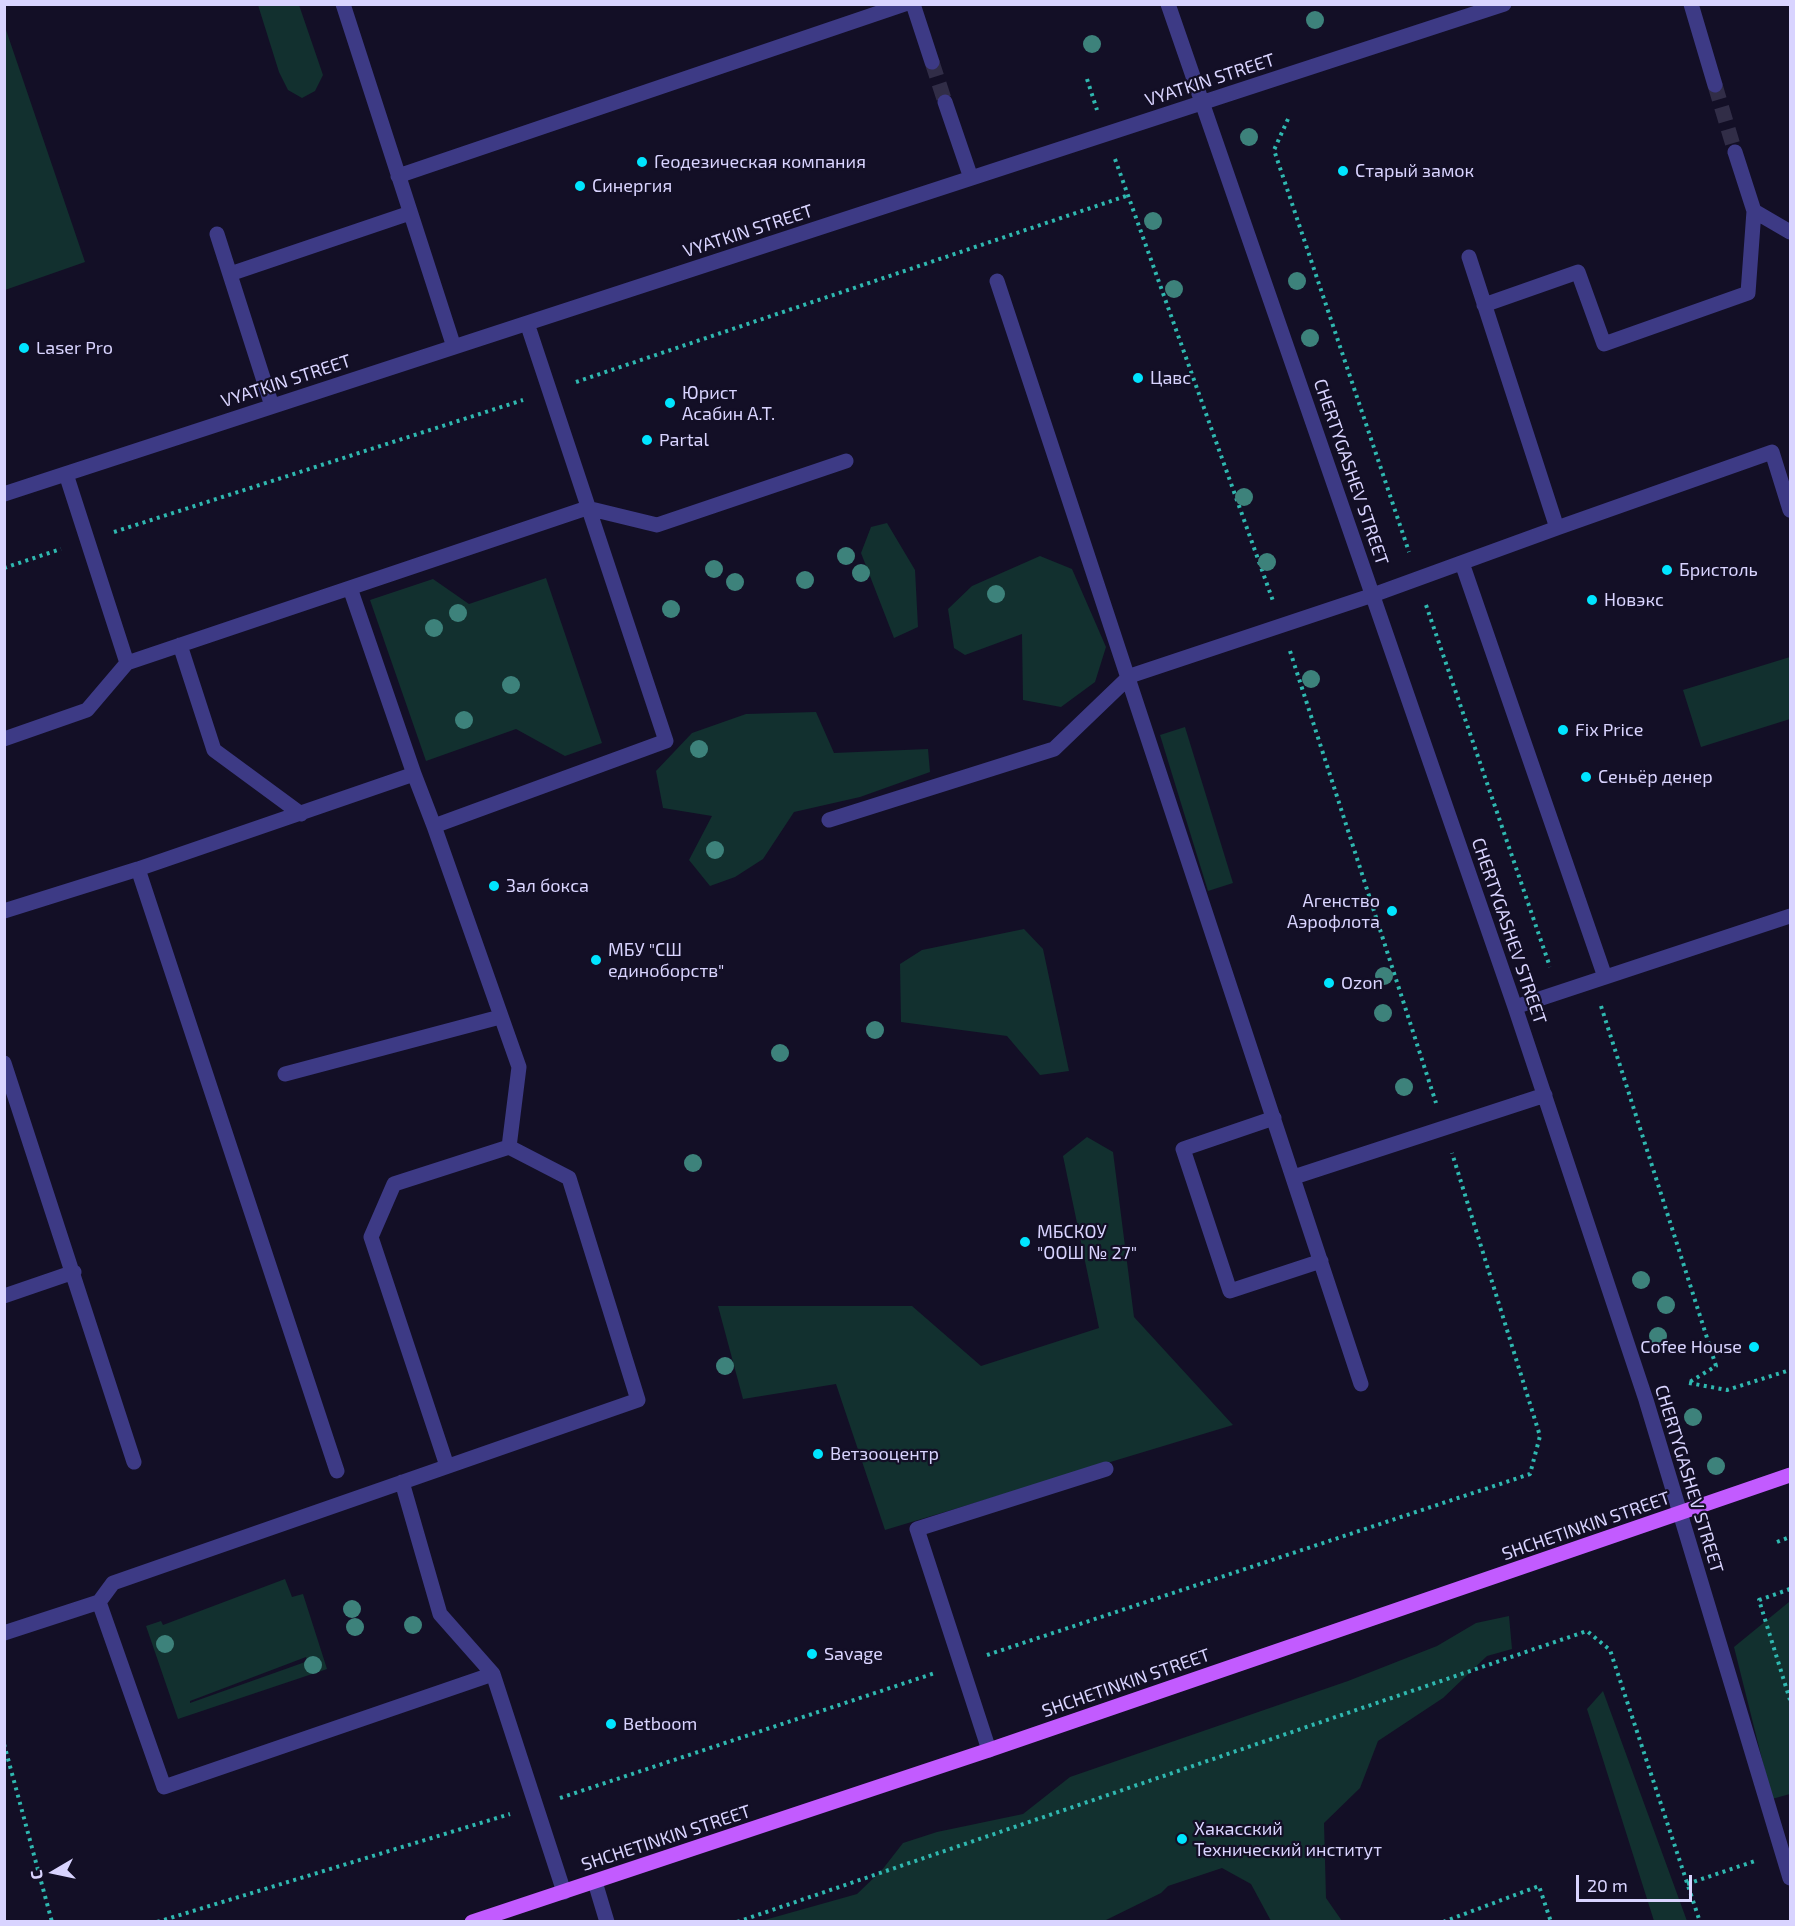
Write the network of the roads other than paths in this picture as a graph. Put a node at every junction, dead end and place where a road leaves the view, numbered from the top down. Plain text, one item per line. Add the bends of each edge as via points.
1 (343, 4) edge
2 (905, 4) edge
3 (913, 4) edge
4 (1168, 4) edge
5 (1504, 4) edge
6 (1691, 4) edge
7 (932, 63) tunnel mouth
8 (1715, 85) tunnel mouth
9 (945, 102) tunnel mouth
10 (1204, 102) junction
11 (1735, 152) tunnel mouth
12 (398, 176) junction
13 (971, 178) junction
14 (1754, 211) junction
15 (410, 213) junction
16 (1791, 232) edge
17 (217, 234) dead end
18 (1468, 257) dead end
19 (230, 274) junction
20 (997, 281) dead end
21 (1484, 305) junction
22 (527, 323) junction
23 (454, 347) junction
24 (272, 406) junction
25 (846, 461) dead end
26 (66, 474) junction
27 (4, 494) edge
28 (587, 508) junction
29 (1791, 510) edge
30 (1557, 528) junction
31 (1462, 563) junction
32 (350, 588) junction
33 (1373, 595) junction
34 (180, 645) junction
35 (127, 663) junction
36 (1130, 676) junction
37 (4, 740) edge
38 (414, 774) junction
39 (301, 814) junction
40 (829, 820) dead end
41 (434, 826) junction
42 (138, 868) junction
43 (4, 911) edge
44 (1791, 916) edge
45 (1605, 977) junction
46 (1515, 1007) junction
47 (500, 1017) junction
48 (4, 1063) edge
49 (285, 1074) dead end
50 (1545, 1095) junction
51 (1274, 1118) junction
52 (508, 1147) junction
53 (1294, 1177) junction
54 (1321, 1261) junction
55 (74, 1272) junction
56 (4, 1296) edge
57 (1361, 1384) dead end
58 (134, 1462) dead end
59 (447, 1466) junction
60 (1106, 1469) dead end
61 (337, 1471) dead end
62 (1791, 1475) edge
63 (402, 1482) junction
64 (1679, 1515) junction
65 (99, 1602) junction
66 (4, 1633) edge
67 (493, 1674) junction
68 (989, 1750) junction
69 (1791, 1878) edge
70 (595, 1882) junction
71 (564, 1892) junction
72 (472, 1922) edge
73 (607, 1922) edge

1 - 12 street
2 - 12 street
3 - 7 street
4 - 10 street, CHERTYGASHEV STREET
5 - 10 street, VYATKIN STREET
6 - 8 street
9 - 13 street
10 - 13 street, VYATKIN STREET
10 - 33 street, CHERTYGASHEV STREET
11 - 14 street
12 - 15 street
13 - 22 street, VYATKIN STREET
14 - 16 street
14 - 21 street via 1748,293 1604,344 1578,272
15 - 19 street
15 - 23 street
17 - 19 street
18 - 21 street
19 - 24 street
20 - 36 street
21 - 30 street
22 - 23 street, VYATKIN STREET
22 - 28 street
23 - 24 street, VYATKIN STREET
24 - 26 street, VYATKIN STREET
25 - 28 street via 657,525
26 - 27 street, VYATKIN STREET
26 - 35 street
28 - 32 street
28 - 41 street via 666,741
29 - 30 street via 1772,452
30 - 31 street
31 - 33 street
31 - 45 street
32 - 34 street
32 - 38 street
33 - 36 street
33 - 46 street, CHERTYGASHEV STREET
34 - 35 street
34 - 39 street via 214,750
35 - 37 street via 87,710
36 - 40 street via 1054,749
36 - 51 street
38 - 39 street
38 - 41 street
39 - 42 street
41 - 47 street
42 - 43 street
42 - 61 street
44 - 45 street
45 - 46 street
46 - 50 street, CHERTYGASHEV STREET
47 - 49 street
47 - 52 street via 519,1067
48 - 55 street
50 - 53 street
50 - 64 street, CHERTYGASHEV STREET via 1646,1400
51 - 53 street
51 - 54 street via 1183,1149 1230,1292
52 - 59 street via 393,1184 371,1237
52 - 59 street via 569,1178 638,1400
53 - 54 street
54 - 57 street
55 - 56 street
55 - 58 street
59 - 63 street
60 - 68 street via 916,1529
62 - 64 main road, SHCHETINKIN STREET
63 - 65 street via 113,1583
63 - 67 street via 440,1614
64 - 68 main road, SHCHETINKIN STREET
64 - 69 street, CHERTYGASHEV STREET
65 - 66 street
65 - 67 street via 164,1787
67 - 71 street
68 - 70 main road, SHCHETINKIN STREET
70 - 71 main road, SHCHETINKIN STREET
70 - 73 street
71 - 72 main road, SHCHETINKIN STREET

